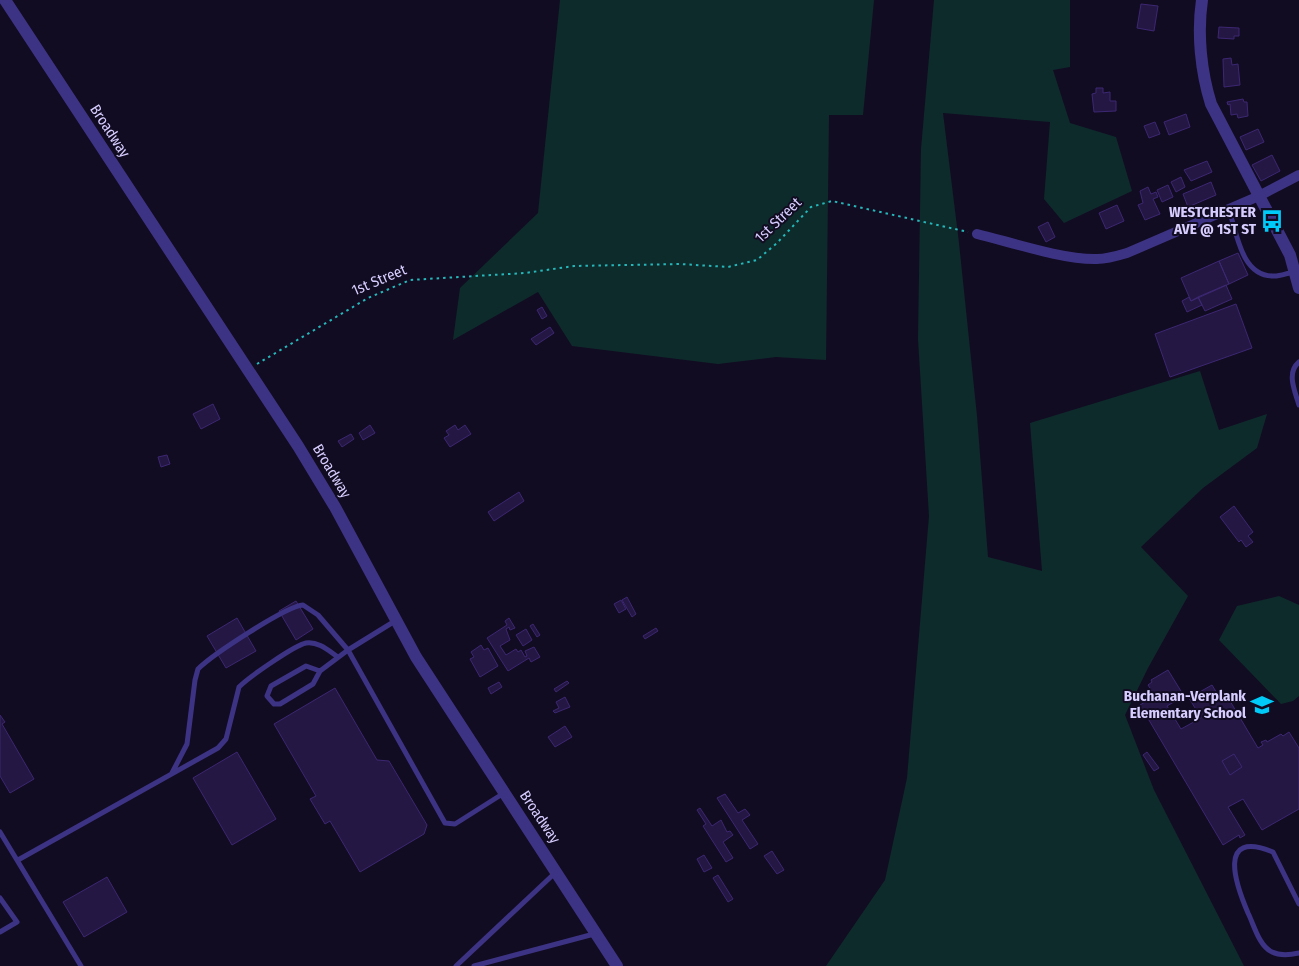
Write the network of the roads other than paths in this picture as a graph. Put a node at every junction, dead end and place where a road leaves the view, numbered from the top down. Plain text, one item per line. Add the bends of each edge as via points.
1 (5, 0) edge
2 (1202, 0) edge
3 (1299, 175) edge
4 (1259, 196) junction
5 (1228, 209) junction
6 (977, 234) road end
7 (1295, 272) junction
8 (1299, 288) edge
9 (1299, 362) edge
10 (1299, 405) edge
11 (396, 621) junction
12 (348, 650) junction
13 (338, 657) junction
14 (320, 671) junction
15 (172, 772) junction
16 (504, 793) junction
17 (0, 832) edge
18 (18, 860) junction
19 (556, 872) junction
20 (0, 898) edge
21 (1299, 904) edge
22 (0, 932) edge
23 (596, 933) junction
24 (1299, 954) edge
25 (81, 966) edge
26 (456, 966) edge
27 (474, 966) edge
28 (617, 966) edge

1 - 11 street, Broadway via 317,475
2 - 4 street via 1201,48 1208,97
3 - 4 street
4 - 5 street
4 - 7 street via 1290,254
5 - 6 street via 1127,253 1102,259 1074,257
5 - 7 lane via 1248,265 1255,272 1274,276
7 - 8 street
9 - 10 lane via 1292,377
11 - 12 lane
11 - 16 street, Broadway
12 - 13 lane
12 - 15 lane via 313,610 299,606 277,616 204,664 198,669 195,680 186,744
12 - 16 lane via 445,823 455,824
13 - 14 lane
13 - 15 lane via 320,645 307,643 243,683 237,691 224,743
14 - 14 lane via 306,666 271,686 267,696 274,704 280,704 313,684
15 - 18 lane
16 - 19 street, Broadway
17 - 18 lane
18 - 25 lane
19 - 23 street, Broadway
19 - 26 lane
20 - 22 lane via 16,922
21 - 24 lane via 1273,852 1247,847 1237,853 1233,868 1238,890 1262,944 1272,952
23 - 27 lane
23 - 28 street, Broadway

